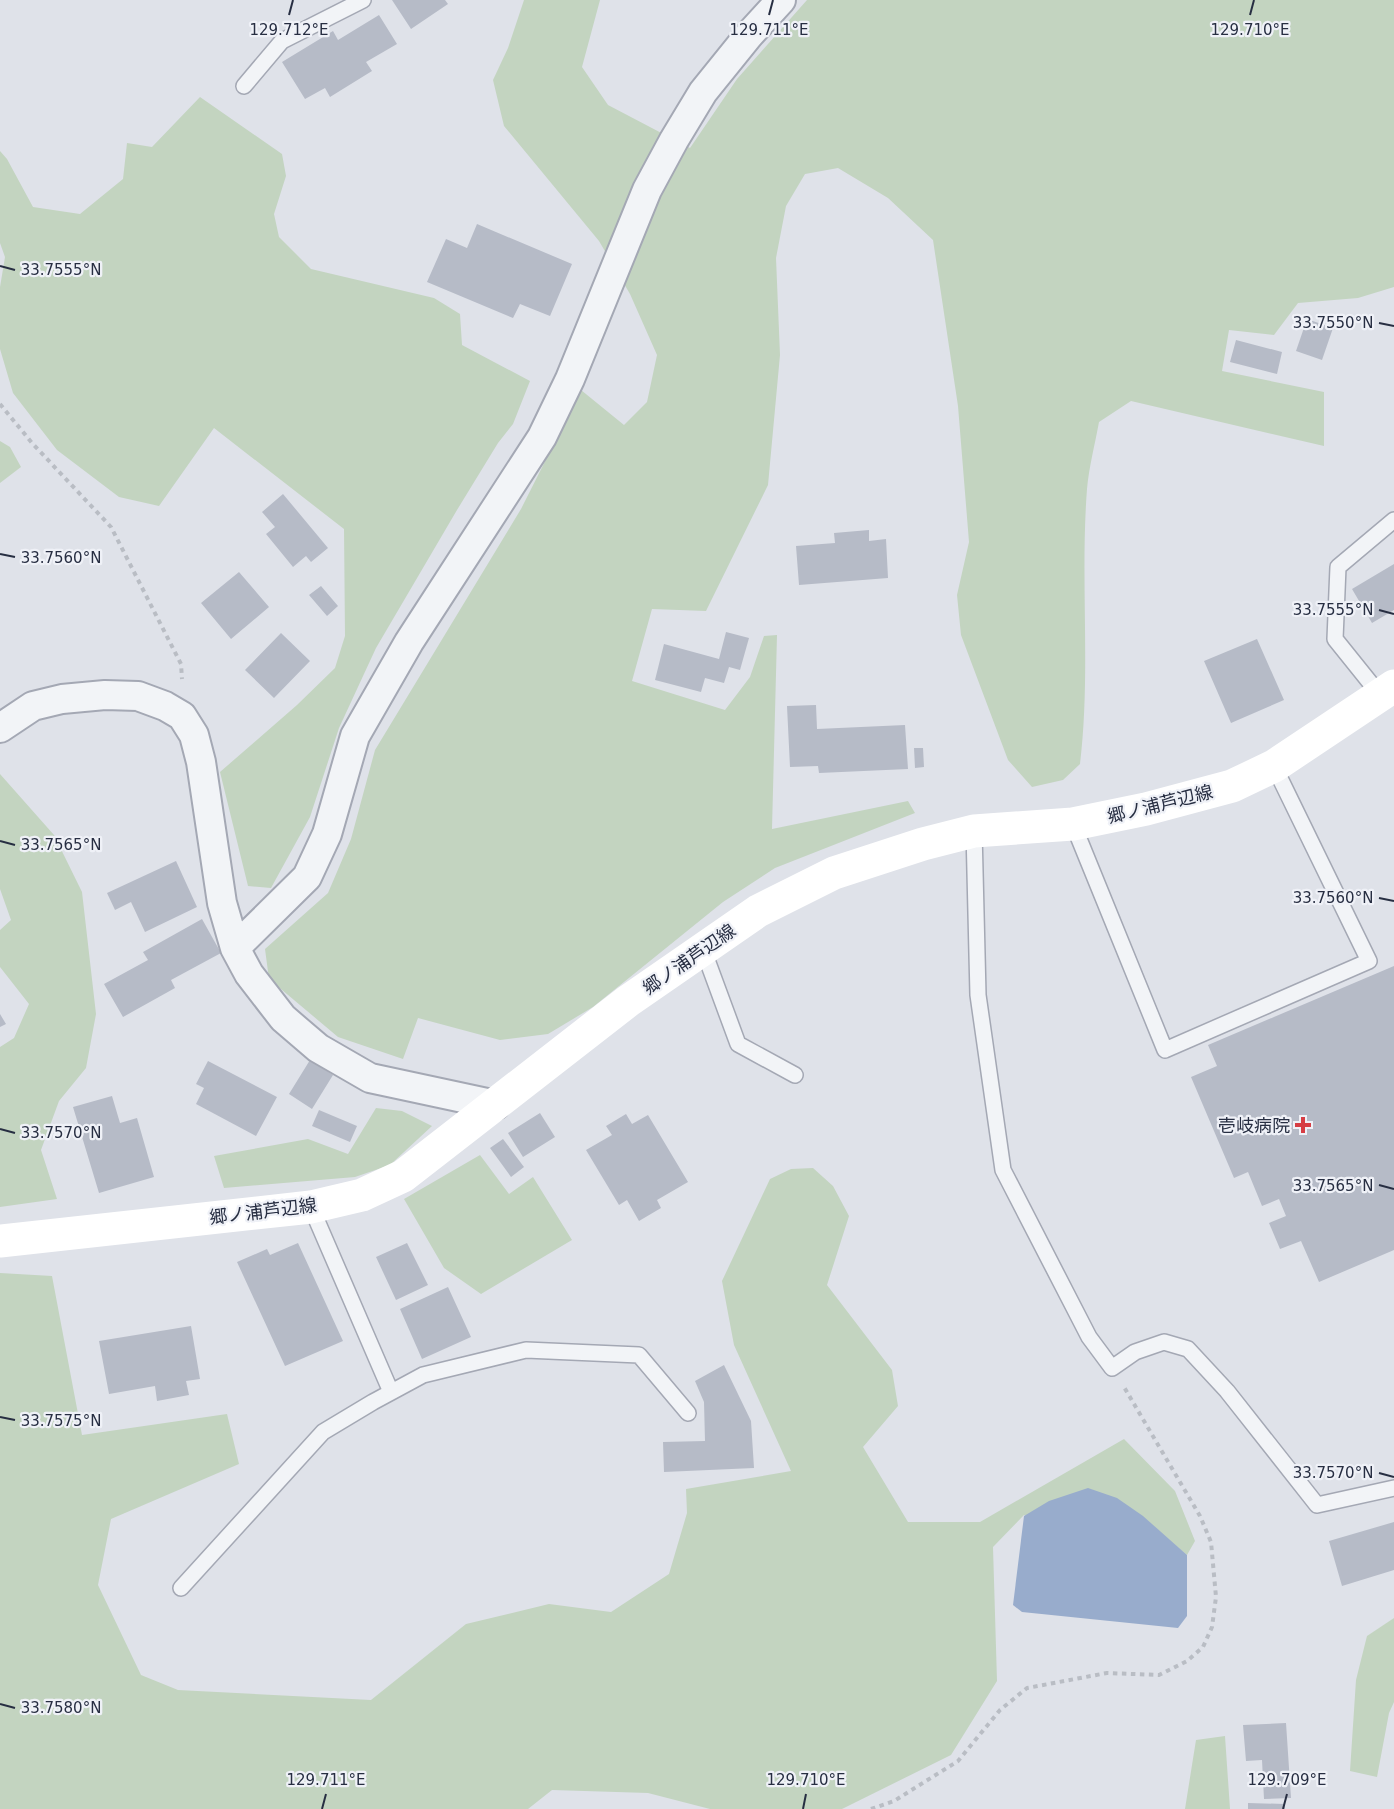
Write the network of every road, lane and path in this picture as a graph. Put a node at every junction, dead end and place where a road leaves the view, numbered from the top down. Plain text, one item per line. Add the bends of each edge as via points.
1 (363, 0) edge
2 (781, 0) edge
3 (244, 86) dead end
4 (0, 405) edge
5 (1394, 520) edge
6 (1387, 691) edge
7 (182, 716) junction
8 (0, 728) edge
9 (1274, 766) junction
10 (1073, 824) junction
11 (974, 831) junction
12 (235, 948) junction
13 (703, 949) junction
14 (795, 1075) dead end
15 (496, 1105) junction
16 (311, 1207) junction
17 (0, 1241) edge
18 (1112, 1368) junction
19 (391, 1392) junction
20 (687, 1413) dead end
21 (1394, 1488) edge
22 (181, 1588) dead end
23 (871, 1809) edge

1 - 3 lane via 282,41
2 - 12 street via 703,92 674,140 647,190 570,379 542,437 409,642 355,736 327,834 307,877
4 - 7 path via 111,527 181,663
5 - 6 lane via 1338,567 1335,639
6 - 9 main road, 郷ノ浦芦辺線
7 - 8 street via 138,696 105,695 33,706
7 - 12 street via 194,735 201,762 222,903
9 - 10 main road, 郷ノ浦芦辺線 via 1232,786
9 - 10 lane via 1369,961 1165,1050
10 - 11 main road, 郷ノ浦芦辺線
11 - 13 main road, 郷ノ浦芦辺線 via 834,873 758,911
11 - 18 lane via 978,995 1003,1170 1089,1337
12 - 15 street via 249,974 283,1018 318,1048 370,1078
13 - 14 lane via 738,1044
13 - 15 main road, 郷ノ浦芦辺線 via 628,1001
15 - 16 main road, 郷ノ浦芦辺線 via 402,1176 362,1195
16 - 17 main road, 郷ノ浦芦辺線
16 - 19 lane
18 - 21 lane via 1135,1352 1164,1342 1188,1349 1227,1391 1317,1505
18 - 23 path via 1172,1466 1211,1542 1216,1597 1212,1627 1203,1647 1187,1661 1159,1675 1107,1673 1027,1688 1000,1710 958,1761 894,1801
19 - 20 lane via 423,1376 526,1350 639,1355
19 - 22 lane via 323,1432

